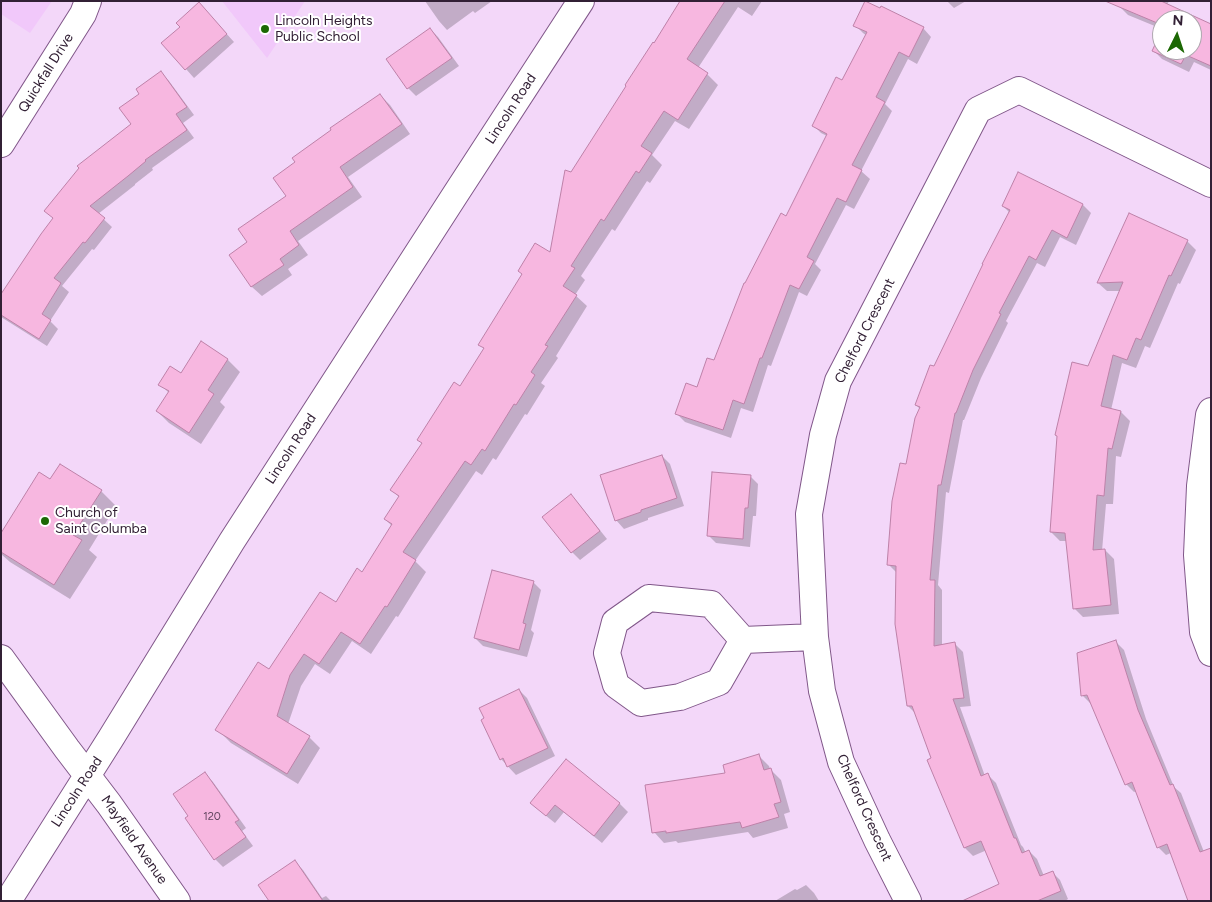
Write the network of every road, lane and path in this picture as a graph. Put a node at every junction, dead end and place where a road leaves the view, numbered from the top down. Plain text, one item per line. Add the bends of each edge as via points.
1 (88, 1) edge
2 (581, 1) edge
3 (1, 144) edge
4 (1211, 184) edge
5 (1211, 411) edge
6 (814, 637) junction
7 (743, 640) junction
8 (1211, 653) edge
9 (1, 658) edge
10 (88, 776) junction
11 (8, 901) edge
12 (177, 901) edge
13 (908, 901) edge

1 - 3 street, Quickfall Drive
2 - 10 street, Lincoln Road via 237,532
4 - 6 street, Chelford Crescent via 1019,90 978,110 838,381 823,435 809,514
5 - 8 street via 1200,486 1198,555 1202,632
6 - 7 street
6 - 13 street, Chelford Crescent via 822,691 841,762
7 - 7 street via 720,682 680,697 640,703 616,685 607,653 615,622 650,598 711,604
9 - 10 street, Mayfield Avenue
10 - 11 street, Lincoln Road
10 - 12 street, Mayfield Avenue

